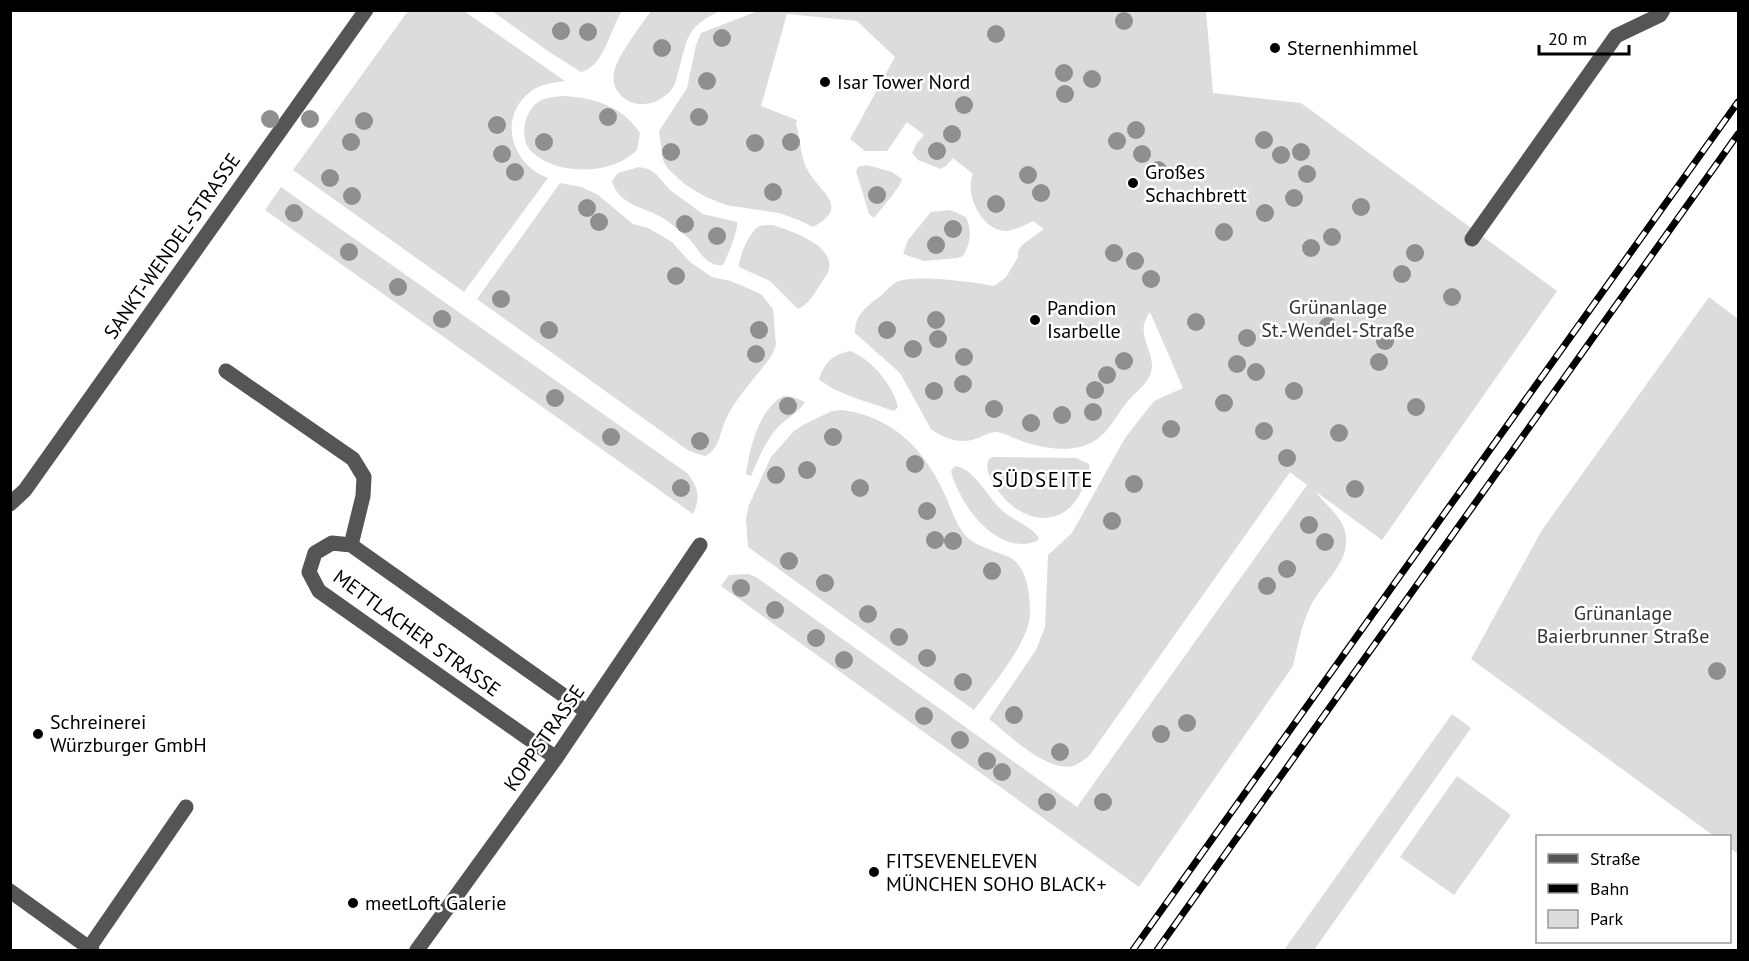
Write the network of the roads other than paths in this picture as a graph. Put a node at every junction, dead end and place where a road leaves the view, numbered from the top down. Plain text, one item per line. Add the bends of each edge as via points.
1 (366, 10) edge
2 (1662, 13) edge
3 (1472, 239) dead end
4 (226, 371) dead end
5 (10, 504) edge
6 (351, 545) junction
7 (700, 545) dead end
8 (587, 712) junction
9 (556, 758) junction
10 (186, 807) dead end
11 (10, 891) edge
12 (90, 950) edge
13 (417, 951) edge

1 - 5 street, SANKT-WENDEL-STRASSE via 25,490
2 - 3 street via 1616,36
4 - 6 street via 353,459 364,477
6 - 8 street, METTLACHER STRASSE
6 - 9 street, METTLACHER STRASSE via 332,543 315,553 309,572 319,591
7 - 8 street, KOPPSTRASSE
8 - 9 street, KOPPSTRASSE
9 - 13 street, KOPPSTRASSE
10 - 12 street
11 - 12 street

